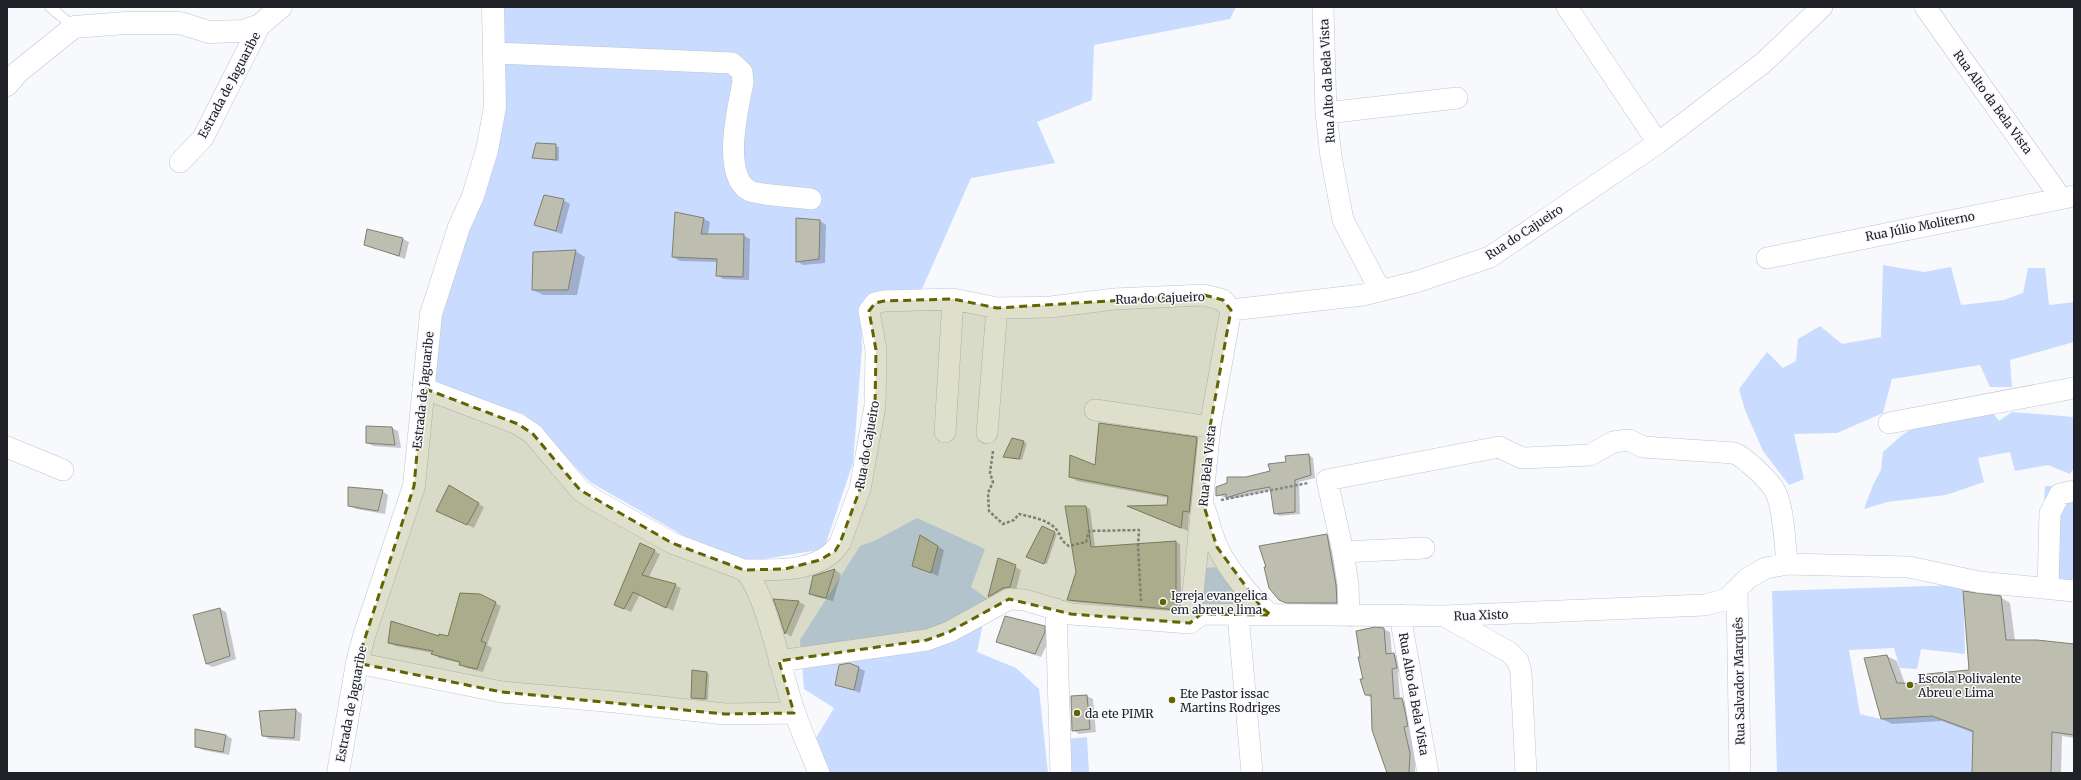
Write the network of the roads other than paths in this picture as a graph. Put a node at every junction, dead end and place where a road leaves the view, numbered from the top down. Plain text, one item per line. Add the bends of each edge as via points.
1 (50, 7) edge
2 (281, 7) edge
3 (493, 7) edge
4 (1323, 7) edge
5 (1568, 7) edge
6 (1822, 7) edge
7 (1925, 7) edge
8 (260, 25) junction
9 (74, 27) junction
10 (494, 52) junction
11 (7, 85) edge
12 (1458, 98) dead end
13 (1326, 113) junction
14 (1658, 143) junction
15 (180, 162) dead end
16 (2068, 197) edge
17 (811, 199) dead end
18 (1767, 258) dead end
19 (1380, 290) junction
20 (954, 299) junction
21 (997, 308) junction
22 (1231, 310) junction
23 (423, 388) junction
24 (2074, 388) edge
25 (1095, 410) dead end
26 (1889, 423) dead end
27 (1210, 427) junction
28 (945, 432) dead end
29 (987, 433) road end
30 (7, 447) edge
31 (63, 470) dead end
32 (2074, 491) edge
33 (1211, 502) junction
34 (1424, 548) dead end
35 (1343, 552) junction
36 (1787, 564) junction
37 (744, 570) junction
38 (2048, 588) junction
39 (1737, 589) junction
40 (2074, 592) edge
41 (1064, 612) junction
42 (1238, 614) junction
43 (1271, 615) junction
44 (1348, 616) junction
45 (1400, 616) junction
46 (1444, 616) junction
47 (1190, 623) junction
48 (779, 661) junction
49 (357, 663) junction
50 (794, 713) junction
51 (338, 773) edge
52 (819, 773) edge
53 (1061, 773) edge
54 (1252, 773) edge
55 (1428, 773) edge
56 (1526, 773) edge
57 (1740, 773) edge

1 - 9 lane
2 - 8 street, Estrada de Jaguaribe
3 - 10 street, Estrada de Jaguaribe
4 - 13 street, Rua Alto da Bela Vista
5 - 14 street
6 - 14 street, Rua do Cajueiro via 1762,63
7 - 16 street, Rua Alto da Bela Vista
8 - 9 street, Estrada de Jaguaribe via 243,31 209,32 180,23 125,23
8 - 15 street, Estrada de Jaguaribe via 203,138
9 - 11 street via 18,72
10 - 17 street via 732,63 742,72 743,82 733,161 737,177 750,191
10 - 23 street, Estrada de Jaguaribe via 495,107 487,150 431,314
12 - 13 street
13 - 19 street, Rua Alto da Bela Vista via 1343,220
14 - 19 street, Rua do Cajueiro via 1490,257 1416,282
16 - 18 street, Rua Júlio Moliterno
19 - 22 street, Rua do Cajueiro via 1363,295
20 - 21 street, Rua do Cajueiro
20 - 28 street
20 - 37 street, Rua do Cajueiro via 884,301 875,303 869,311 876,350 875,406 860,489 835,551 806,565 785,569
21 - 22 street, Rua do Cajueiro via 1051,307 1114,299 1204,295 1223,300
21 - 29 street
22 - 27 street, Rua Bela Vista
23 - 37 street via 518,424 533,434 580,490 594,500 672,543
23 - 49 street, Estrada de Jaguaribe via 414,486 383,573
24 - 26 street
25 - 27 street
27 - 33 street, Rua Bela Vista
30 - 31 street
32 - 38 street via 2060,494 2050,513
33 - 43 street via 1217,546 1261,607
33 - 47 street, Rua Bela Vista
34 - 35 street
35 - 36 street via 1326,480 1499,446 1522,458 1590,455 1614,442 1629,440 1643,447 1734,453 1754,468 1776,493
35 - 44 street via 1348,584
36 - 38 street via 1909,566 1979,582
36 - 39 street via 1766,568 1748,578
37 - 48 street via 750,576 768,620
38 - 40 street
39 - 46 street, Rua Xisto via 1727,599 1705,605
39 - 57 street, Rua Salvador Marquês
41 - 47 street
41 - 48 street via 1024,600 1009,599 949,632 927,640
41 - 53 street
42 - 43 street
42 - 47 street via 1201,614
42 - 54 street
43 - 44 street
44 - 45 street
45 - 46 street
45 - 55 street, Rua Alto da Bela Vista
46 - 56 street, Rua Xisto via 1509,652 1518,661 1521,673
48 - 50 street
49 - 50 street via 502,692 725,714
49 - 51 street, Estrada de Jaguaribe
50 - 52 street

